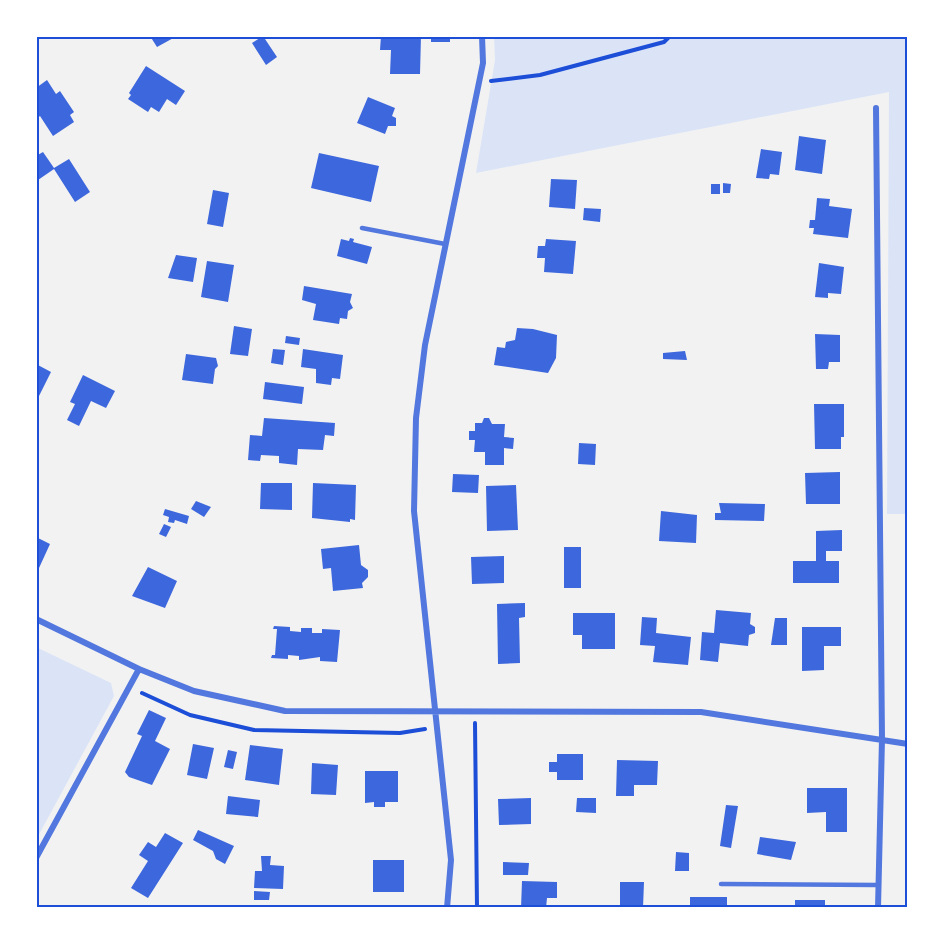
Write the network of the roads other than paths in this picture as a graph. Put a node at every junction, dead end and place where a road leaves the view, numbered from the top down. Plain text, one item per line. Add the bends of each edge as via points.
1 (482, 36) edge
2 (876, 108) dead end
3 (362, 228) dead end
4 (445, 244) junction
5 (36, 619) edge
6 (139, 669) junction
7 (437, 711) junction
8 (882, 740) junction
9 (908, 744) edge
10 (36, 858) edge
11 (721, 884) dead end
12 (878, 885) junction
13 (447, 908) edge
14 (878, 908) edge

1 - 4 street via 483,63
2 - 8 street
3 - 4 lane
4 - 7 street via 425,345 414,511
5 - 6 street
6 - 7 street via 194,691 285,711
6 - 10 street
7 - 8 street via 701,712
7 - 13 street via 451,860
8 - 9 street
8 - 12 street
11 - 12 lane
12 - 14 street

